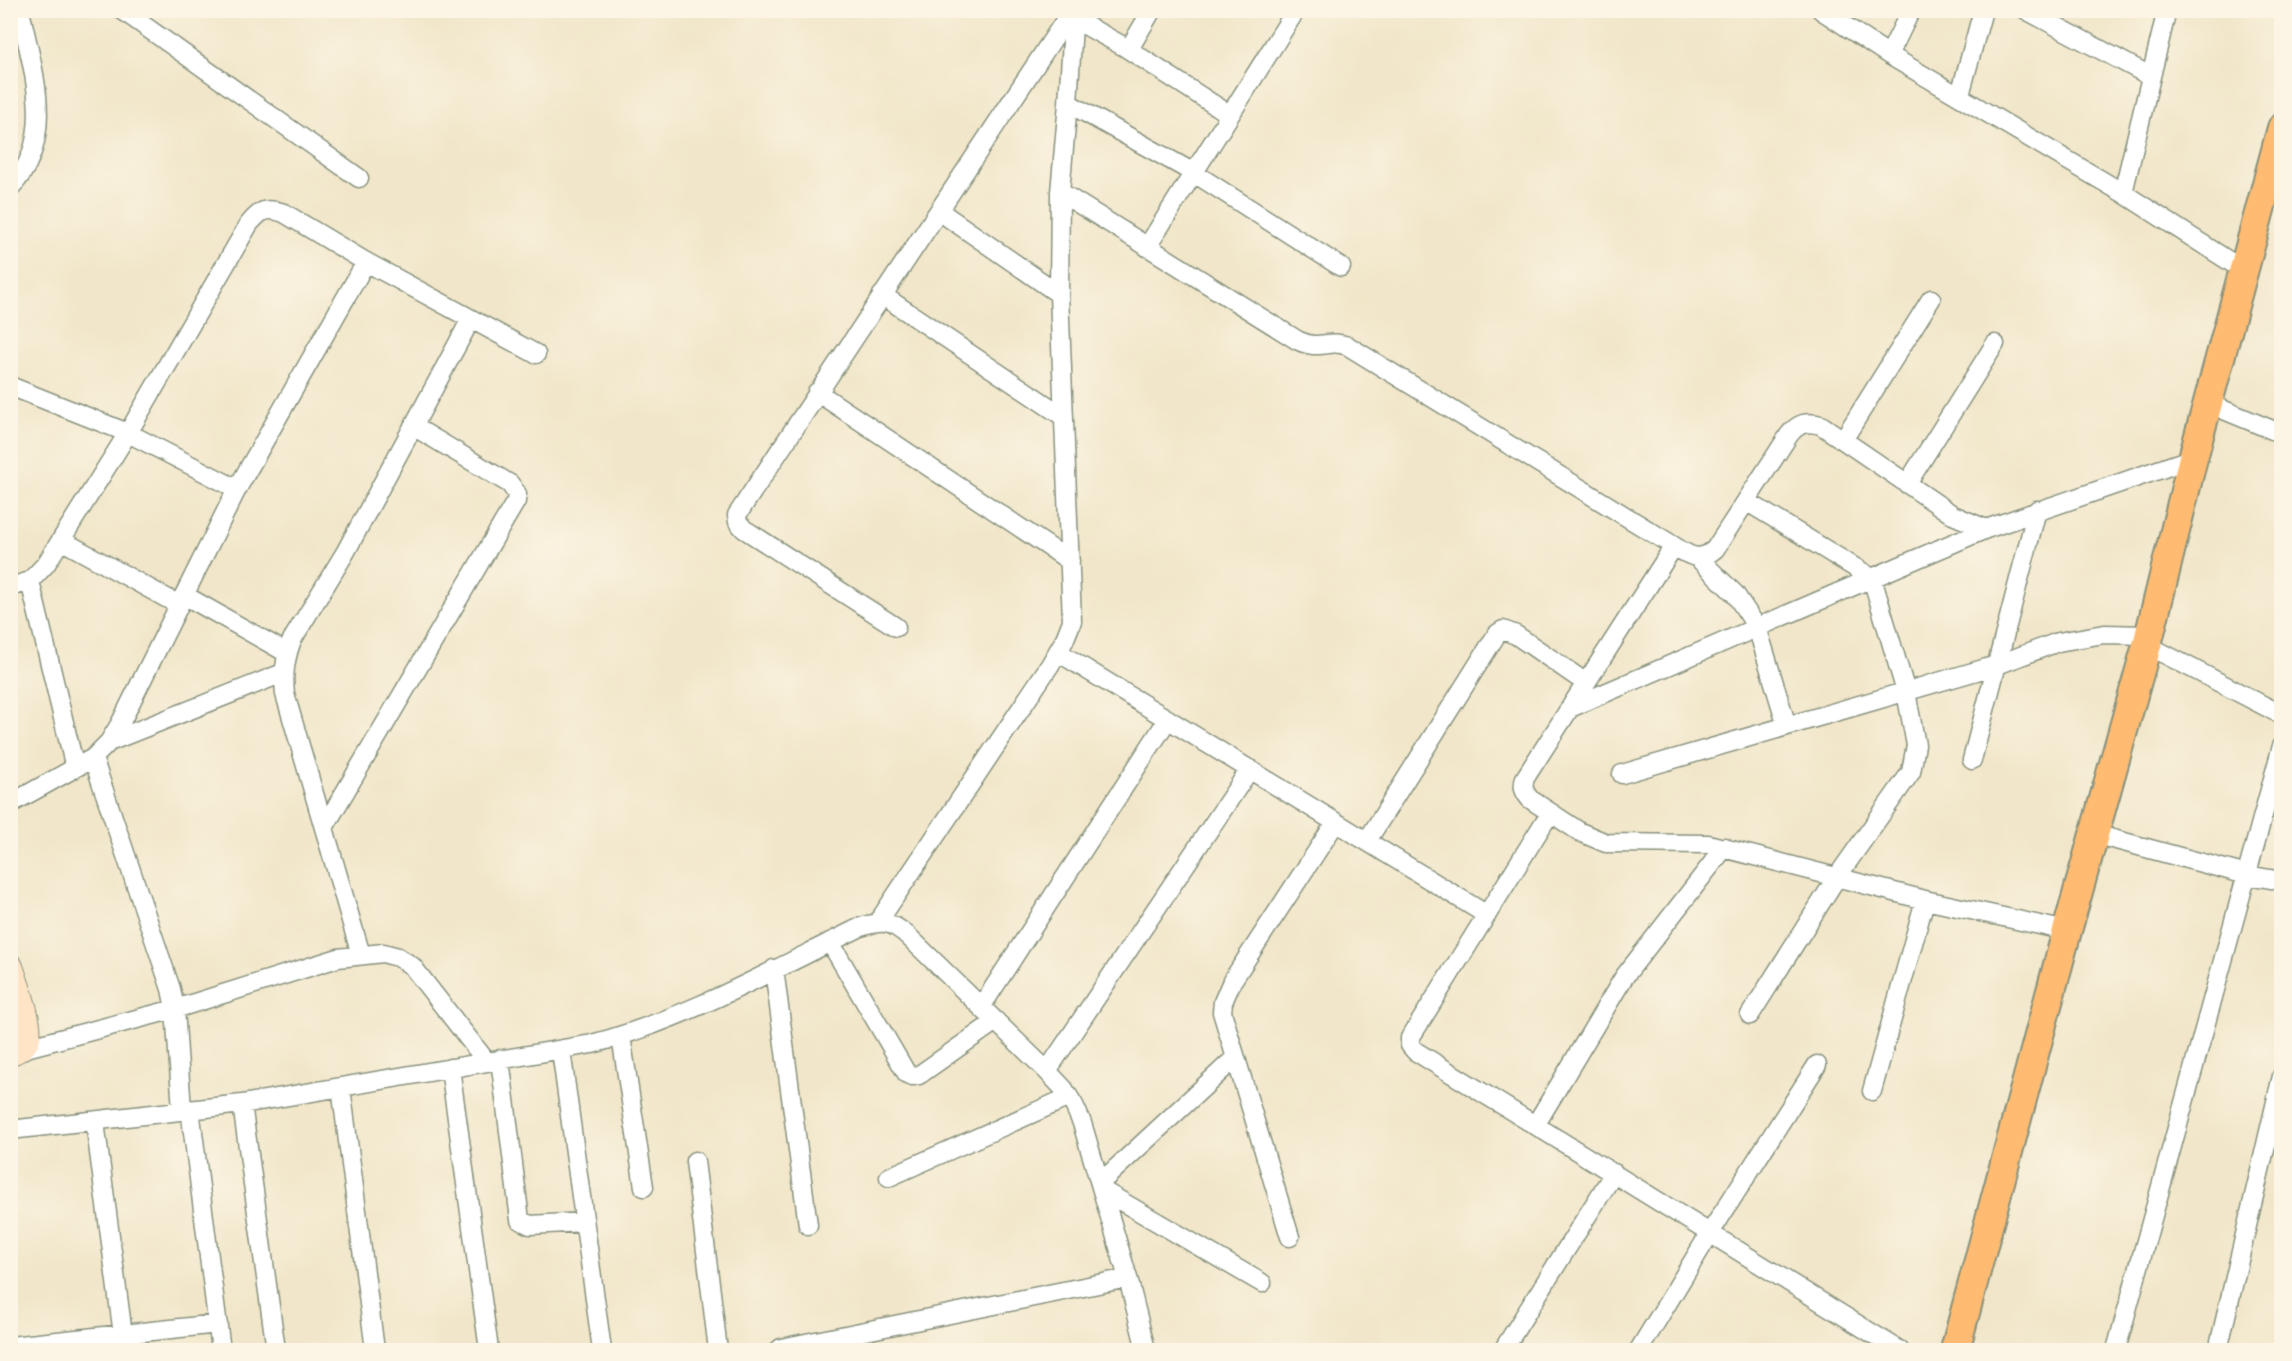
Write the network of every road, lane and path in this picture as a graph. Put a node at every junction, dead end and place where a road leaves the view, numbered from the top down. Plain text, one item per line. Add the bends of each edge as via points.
1 (20, 10) edge
2 (122, 10) edge
3 (1152, 10) edge
4 (1296, 10) edge
5 (1821, 10) edge
6 (1911, 10) edge
7 (1983, 10) edge
8 (2026, 10) edge
9 (2167, 10) edge
10 (1073, 13) edge
11 (18, 41) edge
12 (1123, 46) junction
13 (1889, 55) junction
14 (2150, 76) junction
15 (1960, 95) junction
16 (1068, 103) junction
17 (1230, 115) junction
18 (2282, 128) edge
19 (1194, 173) junction
20 (359, 178) dead end
21 (10, 188) edge
22 (1060, 192) junction
23 (2122, 193) junction
24 (939, 211) junction
25 (1147, 247) junction
26 (366, 262) junction
27 (1341, 267) dead end
28 (2243, 270) junction
29 (1059, 294) junction
30 (882, 295) junction
31 (1931, 299) dead end
32 (471, 318) junction
33 (1995, 344) dead end
34 (536, 354) dead end
35 (10, 386) edge
36 (817, 393) junction
37 (2207, 403) junction
38 (1064, 417) junction
39 (413, 426) junction
40 (128, 433) junction
41 (2282, 434) edge
42 (1843, 440) junction
43 (2193, 458) junction
44 (1907, 484) junction
45 (237, 489) junction
46 (1746, 501) junction
47 (2037, 510) junction
48 (1986, 529) junction
49 (61, 540) junction
50 (1674, 546) junction
51 (1697, 558) junction
52 (1070, 561) junction
53 (1872, 578) junction
54 (30, 581) junction
55 (10, 587) edge
56 (181, 600) junction
57 (896, 627) dead end
58 (1757, 627) junction
59 (2149, 640) junction
60 (1058, 652) junction
61 (287, 653) junction
62 (1997, 665) junction
63 (283, 673) junction
64 (1586, 683) junction
65 (1906, 692) junction
66 (1570, 708) junction
67 (2282, 715) edge
68 (1168, 719) junction
69 (1787, 726) junction
70 (109, 742) junction
71 (2282, 746) edge
72 (93, 758) junction
73 (1972, 760) dead end
74 (75, 768) junction
75 (1250, 770) junction
76 (1622, 774) dead end
77 (10, 804) edge
78 (1550, 813) junction
79 (1336, 822) junction
80 (325, 826) junction
81 (2094, 834) junction
82 (1367, 841) junction
83 (1725, 847) junction
84 (2247, 875) junction
85 (1837, 877) junction
86 (2282, 881) edge
87 (1925, 900) junction
88 (1487, 915) junction
89 (878, 922) junction
90 (2067, 931) junction
91 (830, 942) junction
92 (361, 955) junction
93 (10, 967) edge
94 (774, 969) junction
95 (981, 1006) junction
96 (175, 1009) junction
97 (1750, 1015) dead end
98 (996, 1021) junction
99 (621, 1036) junction
100 (561, 1050) junction
101 (14, 1051) edge
102 (1235, 1058) junction
103 (493, 1060) junction
104 (1817, 1065) dead end
105 (450, 1068) junction
106 (1047, 1071) junction
107 (2282, 1076) edge
108 (341, 1087) junction
109 (1872, 1091) dead end
110 (1069, 1097) junction
111 (242, 1104) junction
112 (186, 1109) junction
113 (94, 1122) junction
114 (1536, 1124) junction
115 (10, 1130) edge
116 (695, 1161) dead end
117 (1614, 1173) junction
118 (889, 1177) dead end
119 (644, 1187) dead end
120 (1101, 1187) junction
121 (584, 1222) junction
122 (808, 1225) dead end
123 (1710, 1233) junction
124 (1290, 1237) dead end
125 (1128, 1278) junction
126 (1262, 1283) dead end
127 (218, 1324) junction
128 (124, 1343) edge
129 (10, 1346) edge
130 (221, 1350) edge
131 (276, 1350) edge
132 (375, 1350) edge
133 (489, 1350) edge
134 (602, 1350) edge
135 (718, 1350) edge
136 (779, 1350) edge
137 (1146, 1350) edge
138 (1503, 1350) edge
139 (1640, 1350) edge
140 (1899, 1350) edge
141 (1955, 1350) edge
142 (2116, 1350) edge
143 (2218, 1350) edge

1 - 11 street
2 - 20 street
3 - 12 street via 1132,44
4 - 17 street
5 - 13 street
6 - 13 street
7 - 15 street
8 - 14 street
9 - 14 street
10 - 12 street
10 - 16 street
10 - 24 street
11 - 21 street via 38,99 38,120 33,152 24,172
12 - 17 street
13 - 15 street
14 - 23 street
15 - 23 street
16 - 19 street
16 - 22 street
17 - 19 street
18 - 28 main road
19 - 25 street
19 - 27 street
22 - 25 street
22 - 29 street
23 - 28 street
24 - 29 street
24 - 30 street
25 - 50 street via 1304,344 1348,346
26 - 32 street
26 - 40 street via 284,213 272,209 260,212 249,224
26 - 45 street
28 - 37 main road
29 - 38 street
30 - 36 street
30 - 38 street
31 - 42 street
32 - 34 street
32 - 39 street
33 - 44 street
35 - 40 street
36 - 52 street
36 - 57 street via 740,508 738,522
37 - 41 street
37 - 43 main road
38 - 52 street
39 - 61 street
39 - 80 street via 510,484 517,494 516,501
40 - 45 street
40 - 49 street
42 - 44 street
42 - 46 street via 1821,425 1801,424 1789,435
43 - 47 street
43 - 59 main road
44 - 48 street via 1953,515
45 - 56 street
46 - 51 street via 1715,549 1706,557
46 - 53 street
47 - 48 street
47 - 62 street
48 - 53 street
49 - 54 street
49 - 56 street
50 - 51 street
50 - 64 street
51 - 58 street via 1735,594
52 - 60 street via 1072,621
53 - 58 street
53 - 65 street
54 - 55 street
54 - 74 street
56 - 61 street
56 - 70 street
58 - 66 street
58 - 69 street
59 - 62 street via 2104,634 2076,637
59 - 67 street
59 - 81 main road
60 - 68 street
60 - 89 street
61 - 63 street
62 - 65 street
62 - 73 street
63 - 70 street
63 - 80 street via 285,694
64 - 66 street
64 - 82 street via 1509,632 1497,634
65 - 69 street
65 - 85 street via 1916,745 1911,772
66 - 78 street via 1523,784 1530,799
68 - 75 street
68 - 95 street
69 - 76 street
70 - 72 street
71 - 84 street
72 - 74 street
72 - 96 street
74 - 77 street
75 - 79 street
75 - 106 street
78 - 83 street via 1606,843 1691,842
78 - 88 street
79 - 82 street
79 - 102 street via 1228,990 1222,1012
80 - 92 street
81 - 84 street
81 - 90 main road
82 - 88 street
83 - 85 street
83 - 114 street via 1624,977
84 - 86 street
84 - 142 street
85 - 87 street
85 - 97 street
87 - 90 street
87 - 109 street
88 - 114 street via 1410,1038 1410,1045
89 - 91 street
89 - 95 street via 895,925
90 - 141 main road
91 - 94 street
91 - 98 street via 907,1074 919,1075
92 - 96 street via 338,958
92 - 103 street via 383,953 412,966
93 - 101 street via 28,1027 27,1038
94 - 99 street via 701,1005
94 - 122 street
95 - 98 street
96 - 101 street
96 - 112 street
98 - 106 street
99 - 100 street
99 - 119 street
100 - 103 street
100 - 121 street
102 - 120 street
102 - 124 street
103 - 105 street
103 - 121 street via 520,1220 530,1225
104 - 123 street
105 - 108 street
105 - 133 street
106 - 110 street
107 - 143 street
108 - 111 street
108 - 132 street
110 - 118 street
110 - 120 street via 1082,1122
111 - 112 street
111 - 131 street
112 - 113 street
112 - 127 street
113 - 115 street
113 - 128 street
114 - 117 street
116 - 135 street
117 - 123 street
117 - 138 street
120 - 125 street
120 - 126 street
121 - 134 street
123 - 139 street
123 - 140 street
125 - 136 street
125 - 137 street
127 - 128 street
127 - 130 street
128 - 129 street

